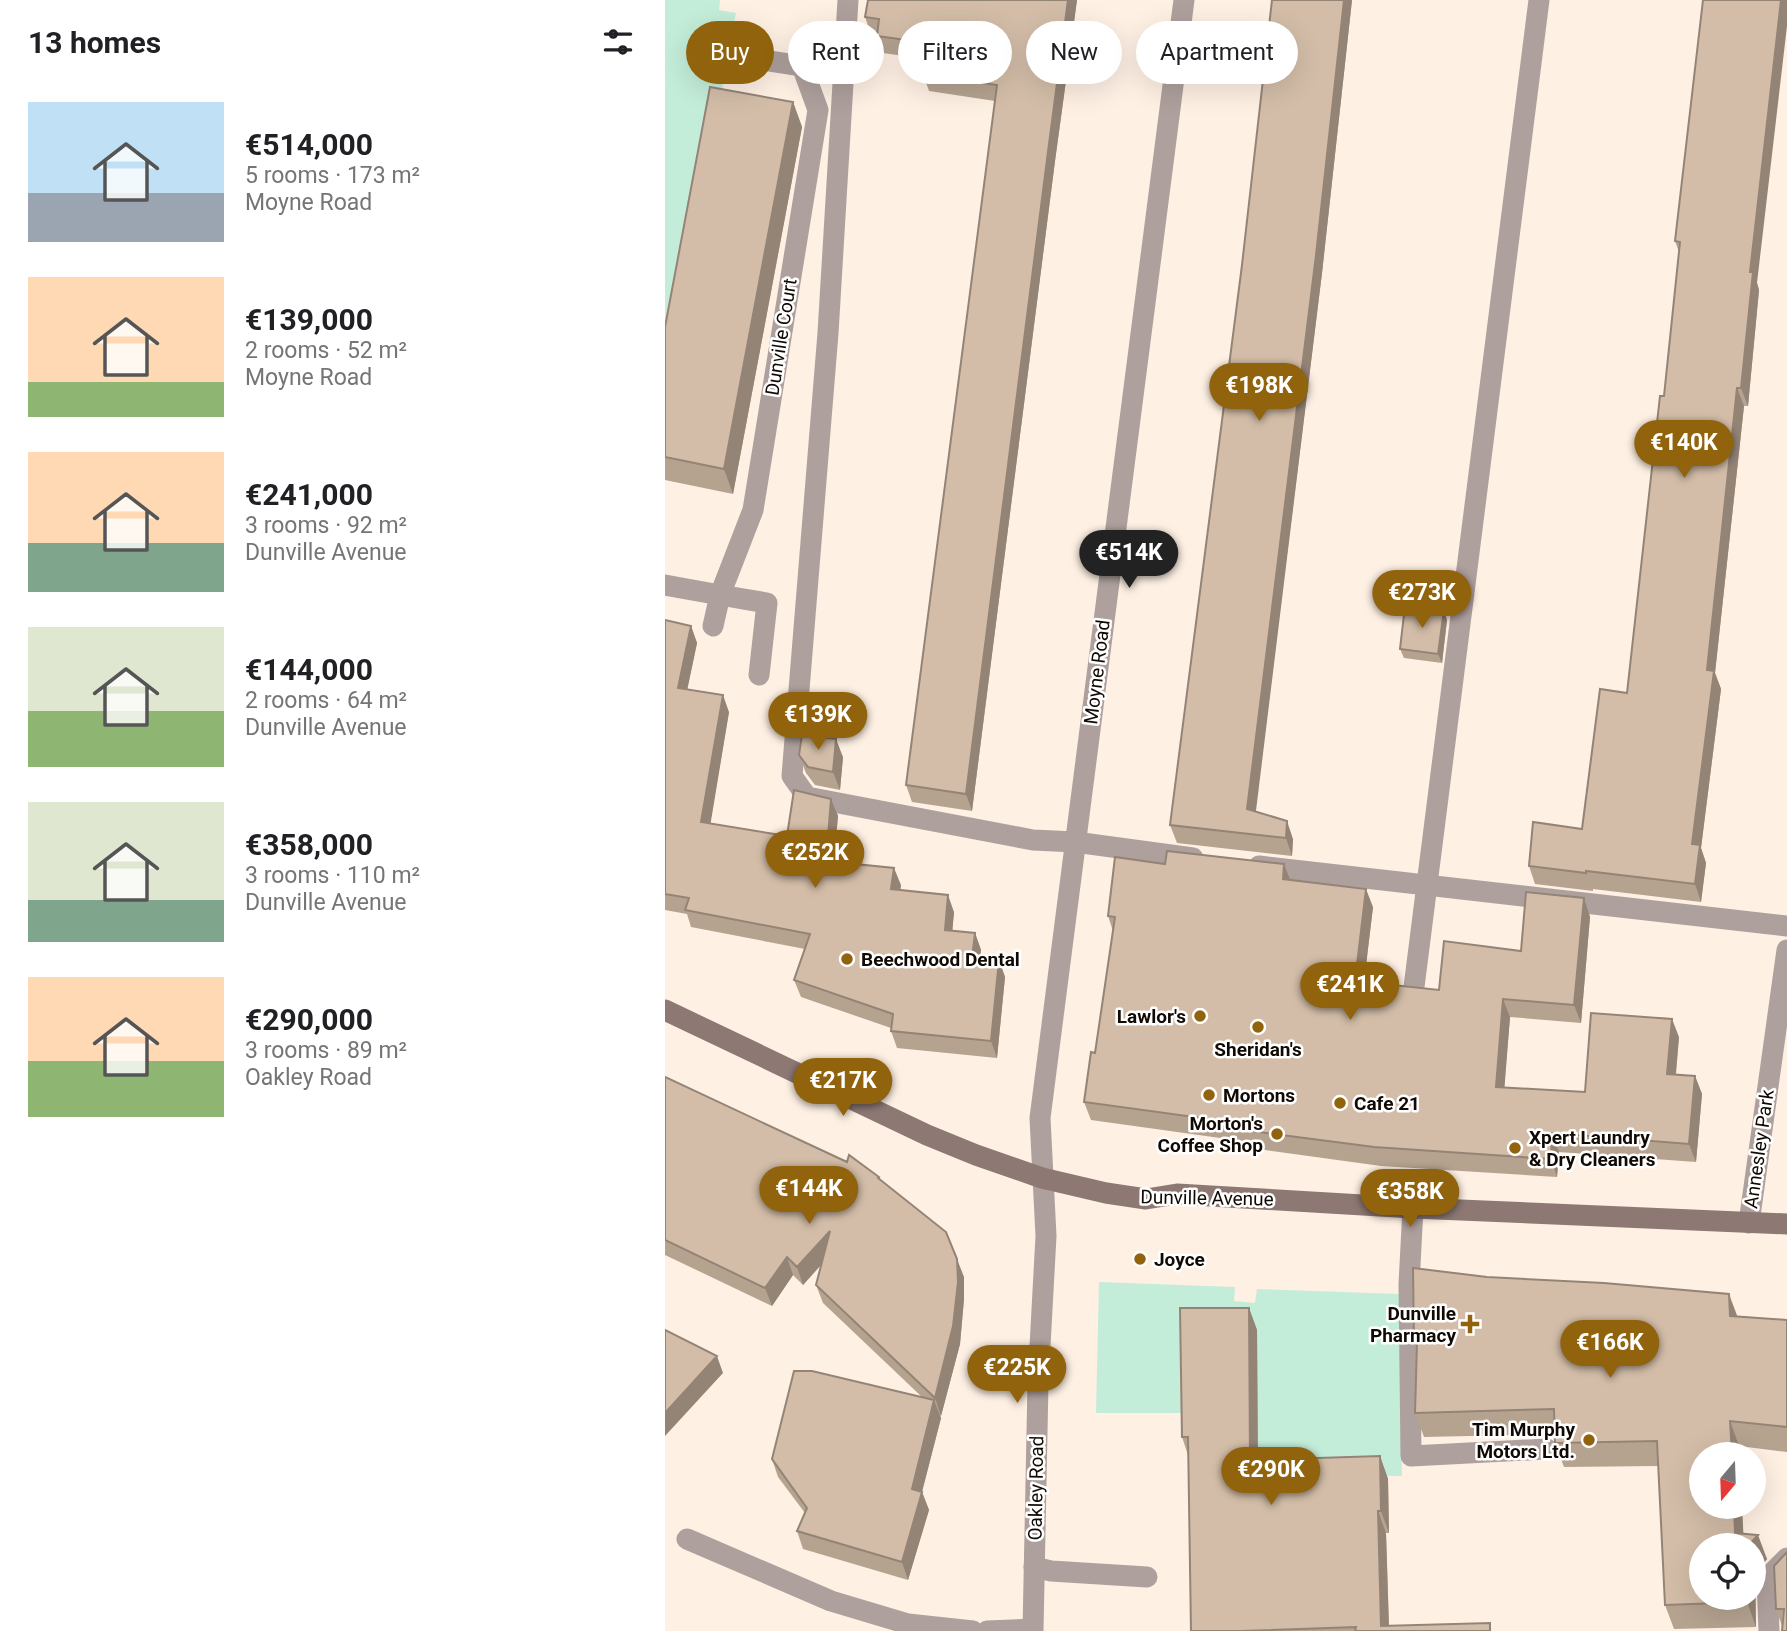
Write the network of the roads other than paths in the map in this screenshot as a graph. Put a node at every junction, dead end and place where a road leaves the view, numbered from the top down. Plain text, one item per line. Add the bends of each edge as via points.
1 (848, 0) edge
2 (1184, 0) edge
3 (1539, 0) edge
4 (774, 62) edge
5 (665, 585) edge
6 (720, 595) junction
7 (713, 626) dead end
8 (759, 676) dead end
9 (1075, 842) junction
10 (1210, 860) edge
11 (1237, 863) edge
12 (1428, 886) junction
13 (1787, 926) edge
14 (1787, 950) edge
15 (1414, 988) edge
16 (665, 1010) edge
17 (1042, 1178) junction
18 (1413, 1208) junction
19 (1749, 1223) junction
20 (1787, 1224) edge
21 (1547, 1449) dead end
22 (687, 1539) dead end
23 (1787, 1558) edge
24 (1034, 1567) junction
25 (1147, 1577) dead end
26 (1033, 1630) edge
27 (973, 1631) edge
28 (987, 1631) edge
29 (1769, 1631) edge

1 - 9 street via 828,333 792,776 807,797 1033,840
2 - 9 street, Moyne Road
3 - 12 street
4 - 6 street, Dunville Court via 803,66 818,110 753,510
5 - 6 street
6 - 7 street
6 - 8 street via 767,603
9 - 10 street
9 - 17 street, Moyne Road via 1040,1118
11 - 12 street
12 - 13 street
12 - 15 street
14 - 19 street, Annesley Park
16 - 17 street, Dunville Avenue via 927,1135
17 - 18 street, Dunville Avenue via 1146,1199 1177,1194
17 - 24 street, Oakley Road via 1046,1236
18 - 19 street, Dunville Avenue
18 - 21 street via 1411,1456
19 - 20 street, Dunville Avenue
22 - 27 street via 831,1601 908,1624
23 - 29 street via 1767,1578
24 - 25 street
24 - 26 street, Oakley Road
26 - 28 street

